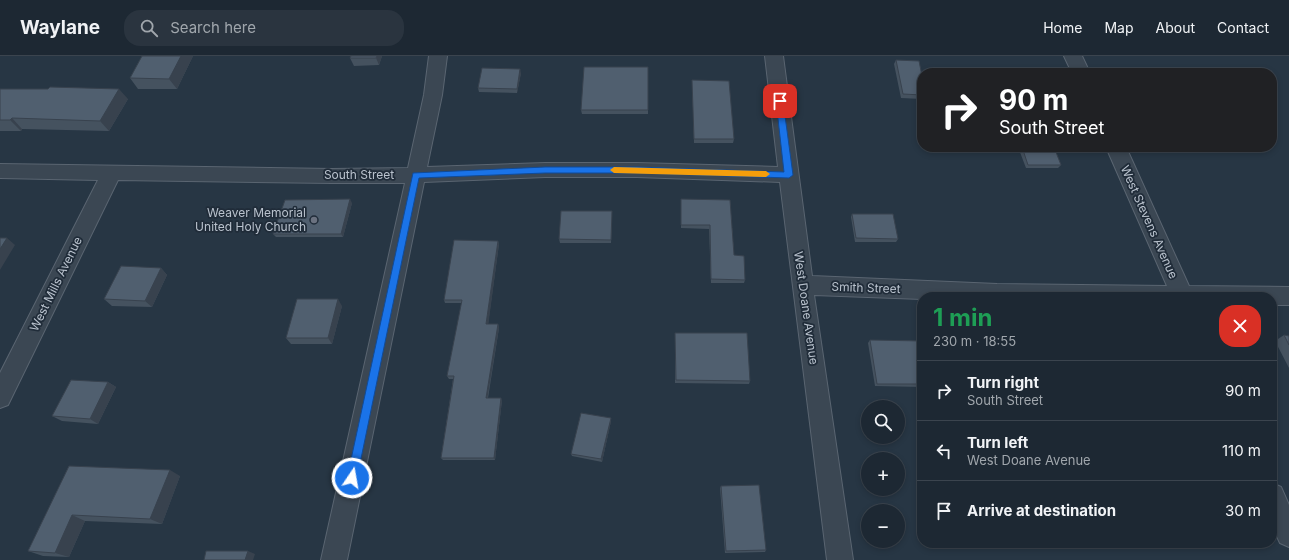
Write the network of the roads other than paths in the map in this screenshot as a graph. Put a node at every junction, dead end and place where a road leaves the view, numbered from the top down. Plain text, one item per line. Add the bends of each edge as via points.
1 (438, 56) edge
2 (774, 56) edge
3 (1073, 56) edge
4 (1079, 68) edge
5 (1118, 152) edge
6 (0, 171) edge
7 (112, 172) junction
8 (416, 175) junction
9 (789, 175) junction
10 (802, 285) junction
11 (997, 292) edge
12 (1181, 292) edge
13 (1277, 296) edge
14 (1289, 296) edge
15 (0, 397) edge
16 (1277, 507) edge
17 (1289, 534) edge
18 (334, 560) edge
19 (840, 560) edge

1 - 8 street via 433,95
2 - 9 street, West Doane Avenue
3 - 4 street
5 - 12 street, West Stevens Avenue
6 - 7 street, South Street
7 - 8 street, South Street
7 - 15 street, West Mills Avenue
8 - 9 street, South Street via 545,170 637,170
8 - 18 street
9 - 10 street, West Doane Avenue
10 - 11 street, Smith Street
10 - 19 street, West Doane Avenue
13 - 14 street, Smith Street
16 - 17 street

